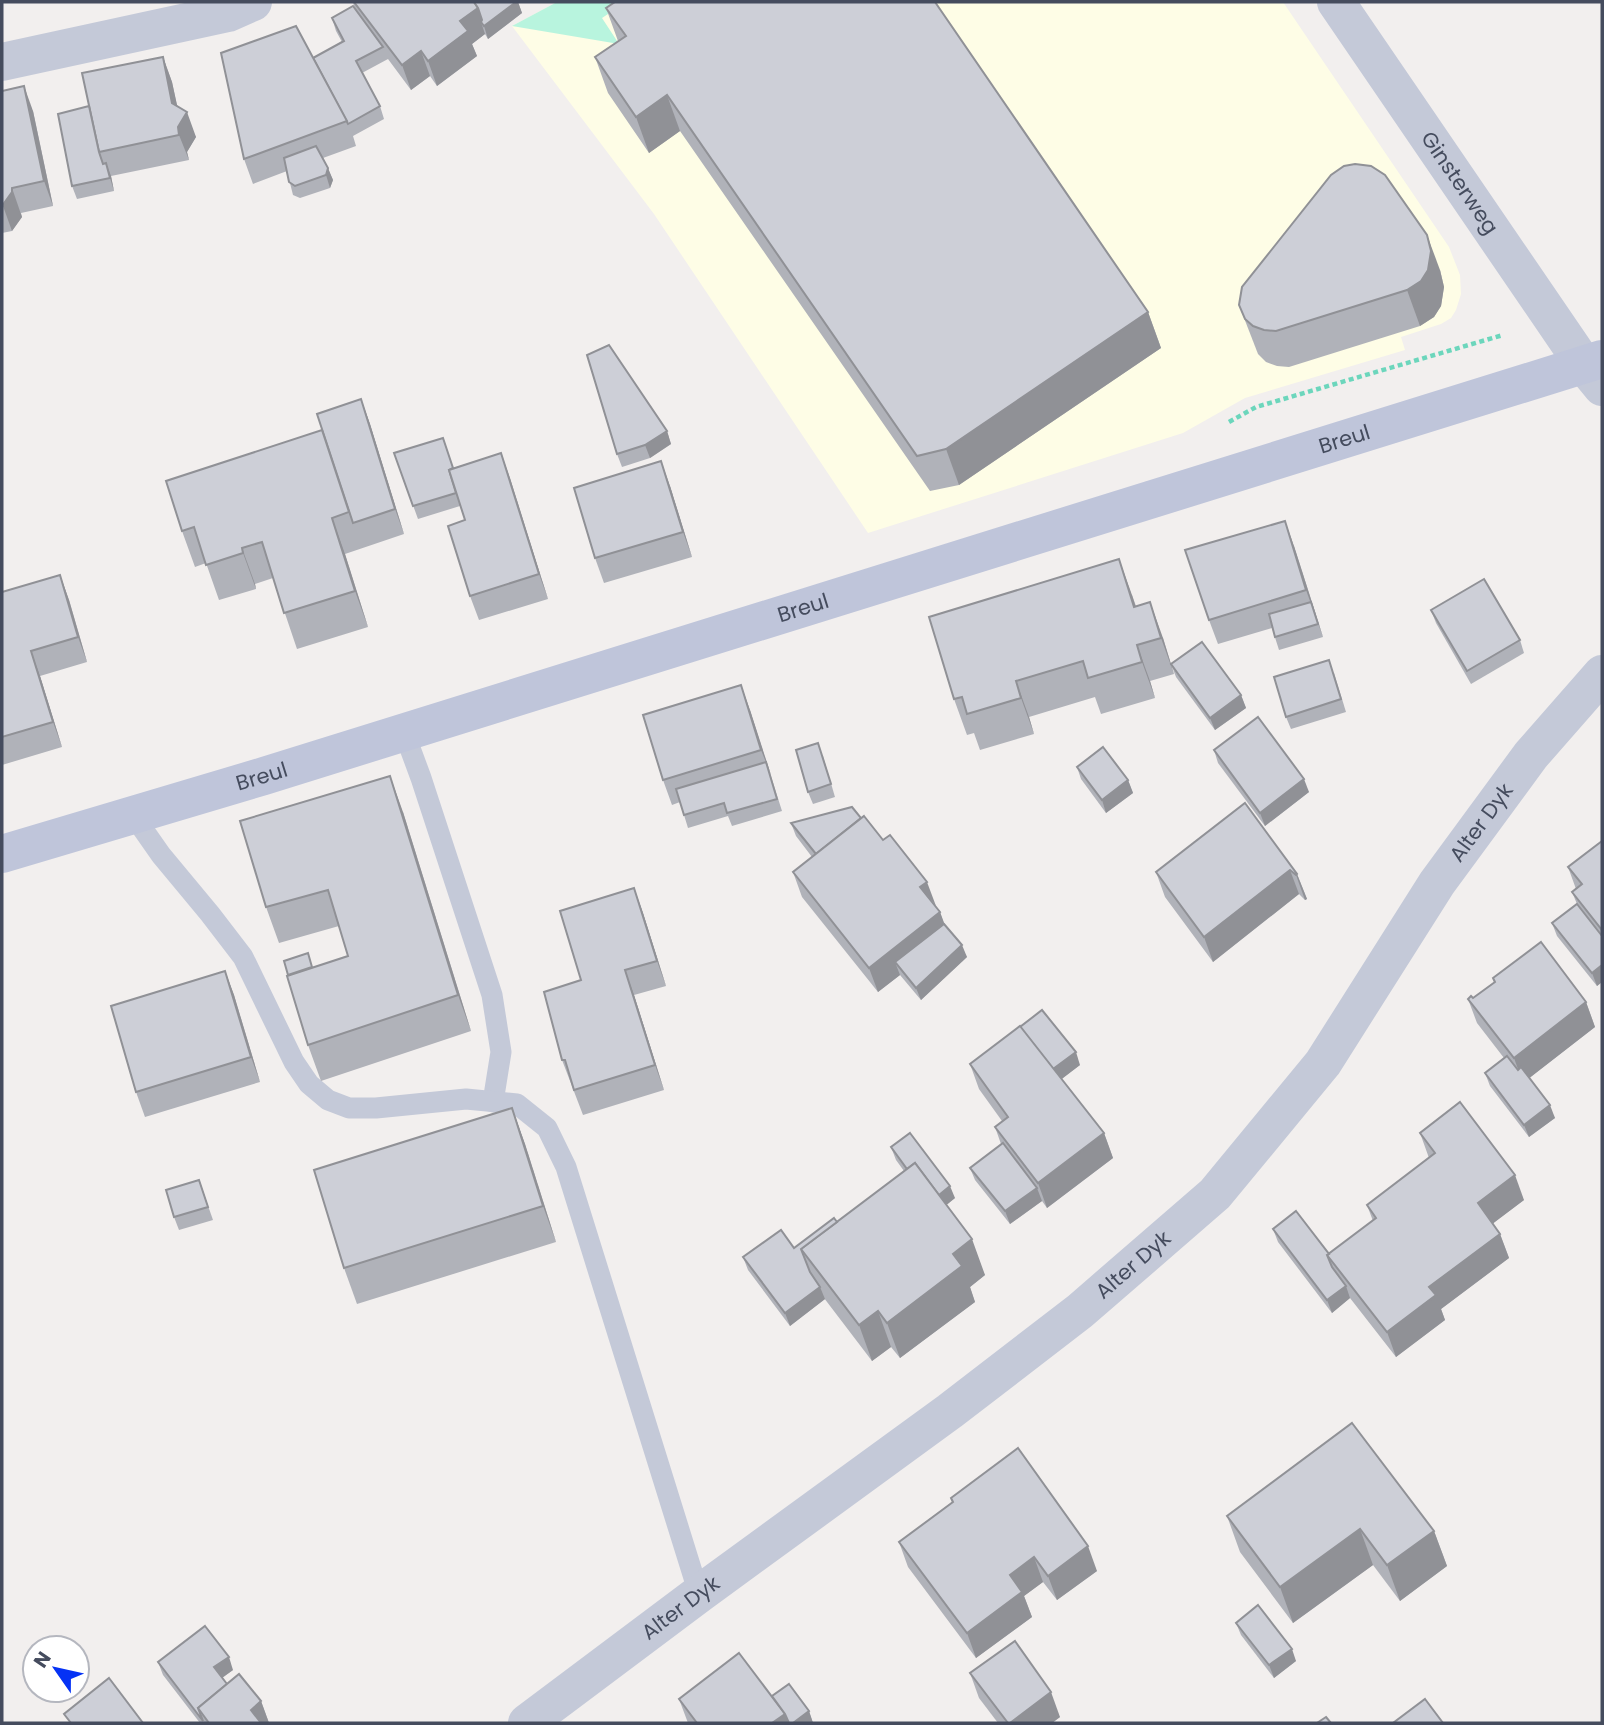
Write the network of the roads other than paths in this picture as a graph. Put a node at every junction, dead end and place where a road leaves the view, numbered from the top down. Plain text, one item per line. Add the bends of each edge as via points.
1 (253, 2) edge
2 (1336, 2) edge
3 (2, 62) edge
4 (1596, 370) edge
5 (1602, 674) edge
6 (404, 732) junction
7 (133, 815) junction
8 (2, 853) edge
9 (494, 1102) junction
10 (699, 1594) junction
11 (527, 1723) edge

1 - 3 street via 228,13
2 - 4 street, Ginsterweg
4 - 6 main road, Breul
5 - 10 street, Alter Dyk via 1531,755 1437,883 1323,1063 1215,1194 1080,1311
6 - 7 main road, Breul
6 - 9 lane via 492,995 501,1052
7 - 8 main road, Breul
7 - 9 lane via 243,957 294,1062 328,1100 349,1108 466,1098
9 - 10 lane via 517,1104 547,1128 566,1167
10 - 11 street, Alter Dyk

